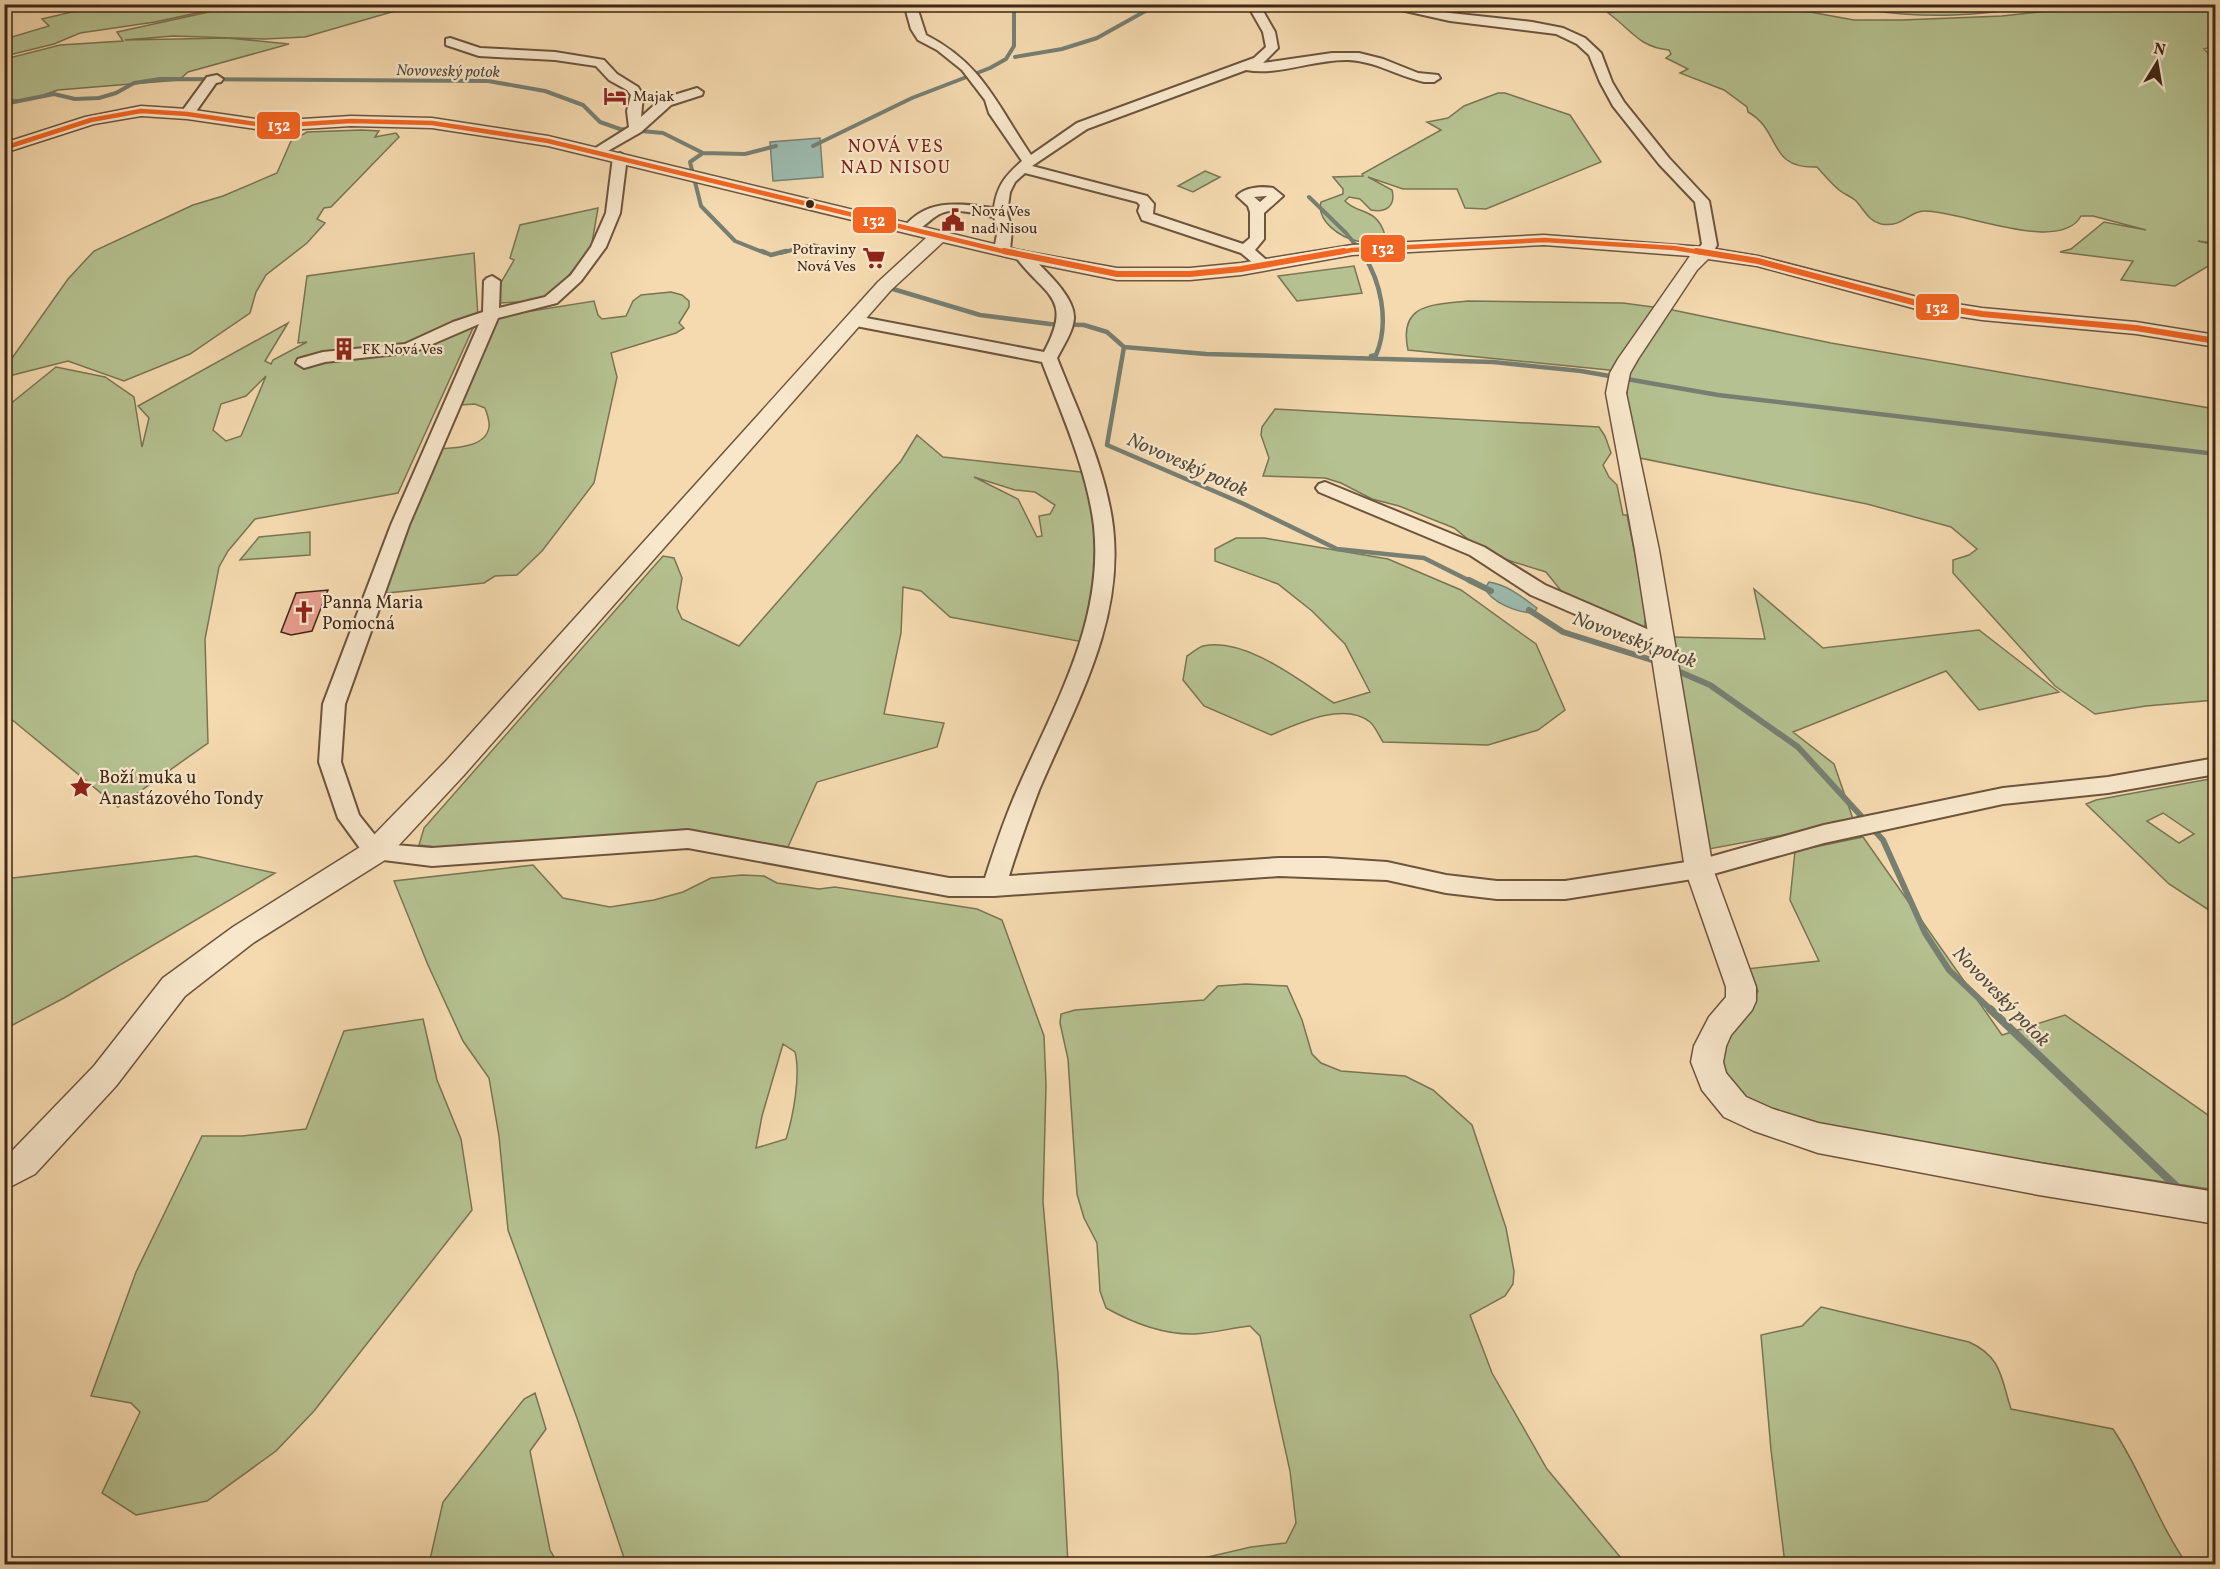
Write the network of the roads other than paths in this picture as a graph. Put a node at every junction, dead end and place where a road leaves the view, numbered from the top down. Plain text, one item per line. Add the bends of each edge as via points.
1 (910, 4) edge
2 (1253, 4) edge
3 (1379, 4) edge
4 (450, 42) dead end
5 (1247, 67) junction
6 (1434, 78) dead end
7 (218, 79) dead end
8 (697, 92) dead end
9 (187, 114) junction
10 (636, 129) junction
11 (4, 148) edge
12 (599, 152) junction
13 (620, 158) junction
14 (1026, 165) junction
15 (1257, 212) dead end
16 (999, 213) junction
17 (910, 228) junction
18 (940, 235) junction
19 (1002, 250) junction
20 (1246, 250) junction
21 (1704, 252) junction
22 (1023, 256) junction
23 (1264, 265) junction
24 (492, 281) dead end
25 (490, 315) junction
26 (856, 321) junction
27 (2216, 340) edge
28 (1049, 358) junction
29 (304, 363) dead end
30 (1324, 488) dead end
31 (1663, 644) junction
32 (2216, 766) edge
33 (375, 852) junction
34 (1699, 869) junction
35 (994, 887) junction
36 (4, 1175) edge
37 (2216, 1208) edge

1 - 14 street via 922,37 966,67 991,99
2 - 5 street via 1272,44 1265,56
3 - 21 street via 1559,31 1586,45 1595,53 1618,103 1702,201 1710,244
4 - 10 street via 479,52 600,63 636,92
5 - 6 street via 1336,56 1361,57 1412,76
5 - 14 street via 1082,126
7 - 9 street via 211,80
8 - 10 street via 666,102
9 - 11 street via 141,111 108,116
9 - 12 street via 270,126 351,121 432,123
10 - 12 street
12 - 13 street
13 - 17 street
13 - 25 street via 613,213 598,247 576,278 552,300
14 - 16 street via 1009,180
14 - 20 street via 1142,199 1148,204 1147,217
15 - 20 street via 1257,239
16 - 17 street via 938,209
16 - 19 street via 1005,229
17 - 18 street
18 - 19 street
18 - 26 street via 910,258
19 - 22 street
20 - 23 street
21 - 23 street via 1544,240 1352,250
21 - 27 street via 1758,261 1924,305
21 - 31 street via 1690,266 1628,359 1616,393
22 - 23 street via 1117,274 1190,274
22 - 28 street via 1057,294 1066,312
24 - 25 street
25 - 29 street via 408,349 323,357
25 - 33 street via 400,525 334,704 330,762 349,818
26 - 28 street
26 - 33 street
28 - 35 street via 1099,507 1105,548 1103,595 1081,674 1015,822
30 - 31 street via 1477,551 1538,590
31 - 34 street
32 - 34 street via 2108,785 2003,796 1824,834
33 - 35 street via 432,857 688,839 949,887
33 - 36 street via 243,935 174,987 105,1076 23,1163
34 - 35 street via 1564,890 1497,890 1387,871 1326,867
34 - 37 street via 1741,987 1741,1001 1720,1026 1707,1062 1713,1080 1735,1107 1818,1138

